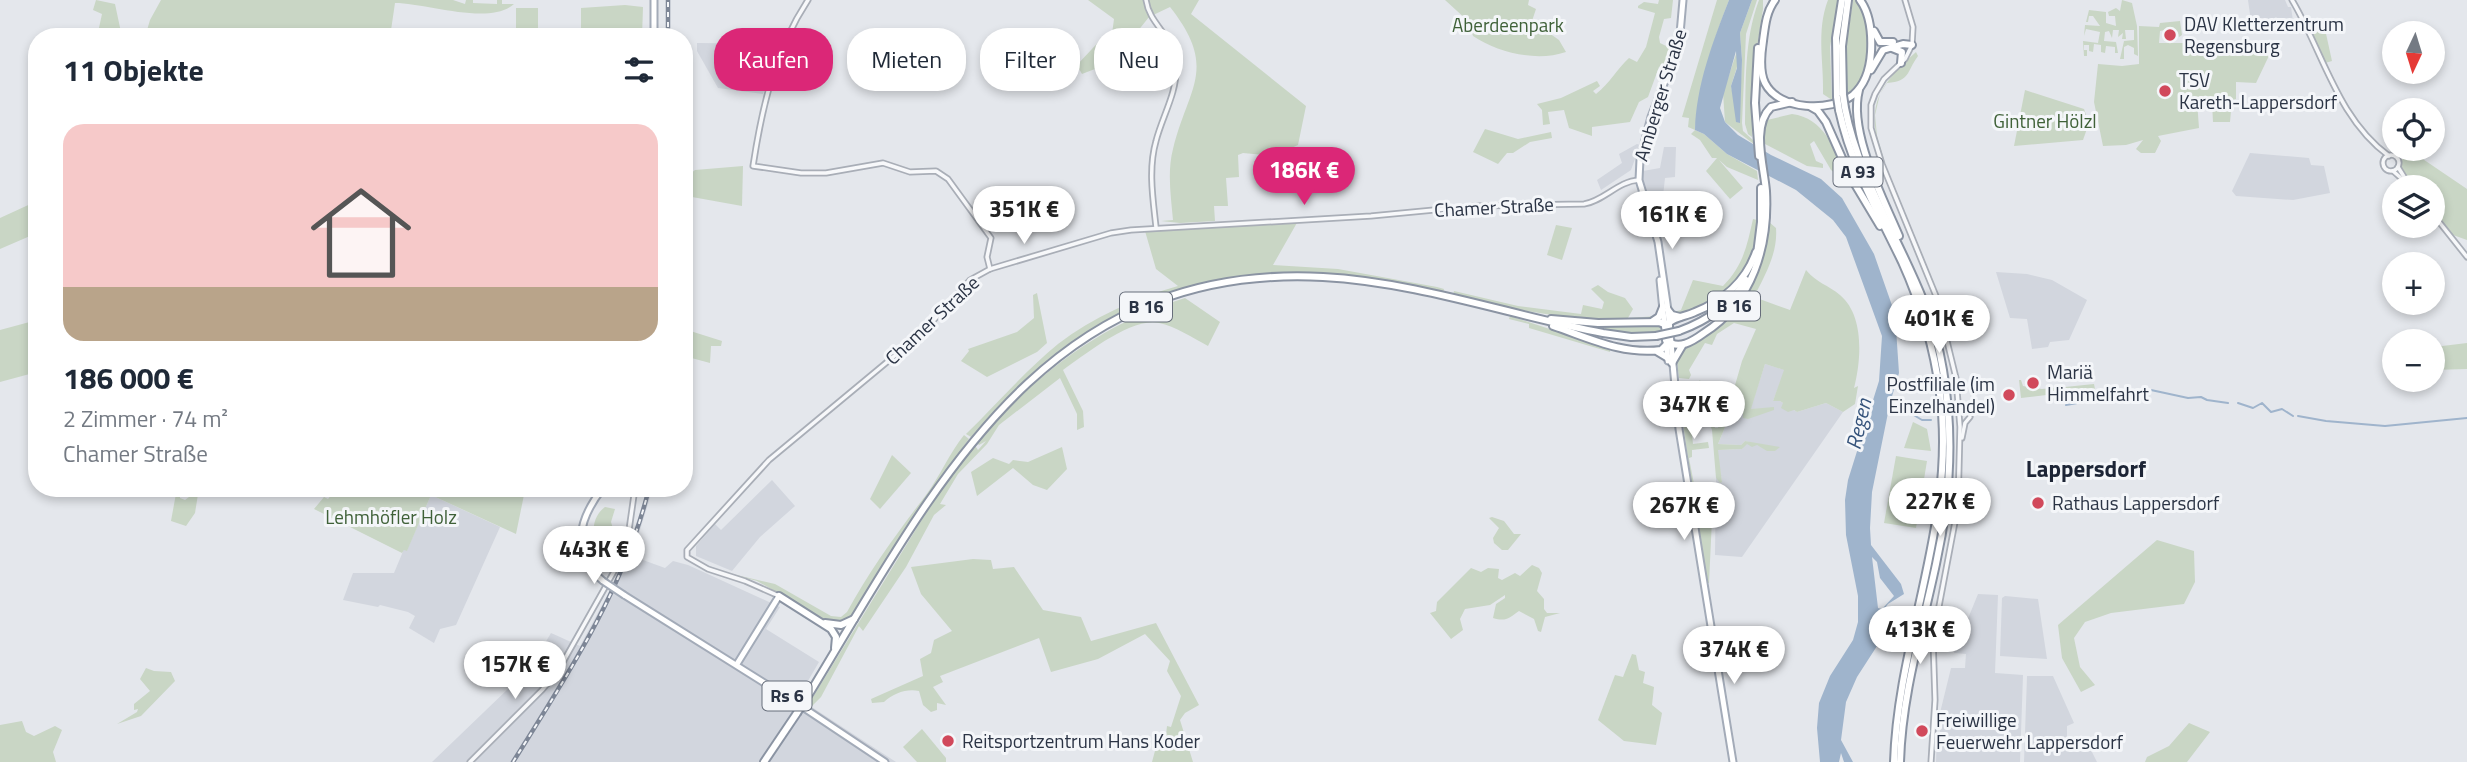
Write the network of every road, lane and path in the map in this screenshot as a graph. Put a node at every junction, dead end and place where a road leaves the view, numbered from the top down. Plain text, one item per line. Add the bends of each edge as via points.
1 (654, 0) edge
2 (808, 0) edge
3 (1146, 0) edge
4 (1683, 0) edge
5 (1775, 0) edge
6 (1842, 0) edge
7 (1848, 0) edge
8 (1863, 0) edge
9 (1905, 0) edge
10 (2292, 0) edge
11 (1765, 23) junction
12 (654, 28) edge
13 (1872, 40) junction
14 (1893, 42) junction
15 (1912, 42) junction
16 (1887, 49) junction
17 (1901, 64) junction
18 (1868, 74) junction
19 (1859, 88) junction
20 (1840, 96) junction
21 (1792, 102) junction
22 (1806, 105) junction
23 (1842, 109) junction
24 (1825, 119) junction
25 (1760, 131) junction
26 (1759, 140) junction
27 (2373, 141) junction
28 (2382, 149) edge
29 (2382, 155) edge
30 (2385, 161) edge
31 (2397, 161) edge
32 (2398, 167) junction
33 (2393, 171) junction
34 (2398, 175) edge
35 (2403, 175) edge
36 (1639, 180) junction
37 (1156, 227) junction
38 (2445, 229) edge
39 (1760, 247) junction
40 (1896, 251) junction
41 (1906, 257) junction
42 (2467, 257) edge
43 (990, 269) junction
44 (1665, 308) junction
45 (1518, 315) junction
46 (1682, 317) junction
47 (1651, 322) junction
48 (1667, 324) junction
49 (1669, 343) junction
50 (1683, 344) junction
51 (1652, 351) junction
52 (1670, 364) junction
53 (1970, 417) dead end
54 (1961, 443) junction
55 (596, 497) edge
56 (634, 497) edge
57 (779, 596) junction
58 (855, 618) junction
59 (817, 619) junction
60 (832, 657) junction
61 (737, 664) junction
62 (470, 762) edge
63 (766, 762) edge
64 (885, 762) edge
65 (1733, 762) edge
66 (1894, 762) edge
67 (1900, 762) edge
68 (1931, 762) edge

1 - 12 main road
2 - 43 street via 786,36 774,71 753,166 826,173 877,162 910,172 940,173 991,238
3 - 37 street via 1150,14 1171,43 1177,69 1152,158
4 - 36 main road, Amberger Straße via 1680,41 1651,117
5 - 11 highway, B 16
6 - 20 highway, A 93 via 1836,38
7 - 20 highway, A 93
8 - 13 highway, B 16
8 - 14 highway via 1875,38
9 - 15 street
10 - 27 street via 2329,79
11 - 21 highway, B 16 via 1764,79 1772,92
11 - 26 highway, B 16 via 1756,67
13 - 14 highway via 1880,45
13 - 18 highway, B 16
14 - 15 highway
15 - 16 highway
15 - 17 street
16 - 17 highway via 1900,50
16 - 18 highway, B 16
17 - 54 street via 1875,94 1871,128 1942,316 1956,379
18 - 19 highway, B 16
19 - 22 highway, B 16 via 1839,103
19 - 41 highway via 1856,108 1862,138
20 - 23 highway, A 93, bridge
21 - 22 highway, B 16
21 - 25 highway via 1767,111
22 - 24 highway
23 - 40 highway, A 93 via 1854,163
23 - 41 highway, A 93 via 1861,163
24 - 25 highway via 1811,111 1781,106 1767,114
24 - 40 highway via 1850,176
25 - 26 highway, B 16
26 - 39 highway, B 16
27 - 28 street
27 - 29 street
30 - 33 street via 2385,167
31 - 32 street
32 - 33 street
32 - 35 street
33 - 34 street
36 - 37 street, Chamer Straße via 1584,204 1488,205
36 - 44 main road, Amberger Straße via 1658,242
37 - 43 street, Chamer Straße via 1111,233
38 - 42 street
39 - 45 highway, B 16, bridge via 1739,291 1722,308 1679,331 1656,336 1614,335
39 - 46 highway, B 16 via 1729,292
39 - 50 highway, B 16 via 1751,279 1733,307 1711,329
40 - 66 highway, A 93 via 1919,303 1933,352 1944,447 1937,527 1906,664
41 - 67 highway, A 93 via 1939,349 1950,447 1943,526 1906,695
43 - 57 street, Chamer Straße via 970,280 922,333 769,460 687,550 687,557 703,567
44 - 46 highway, B 16
44 - 47 highway
44 - 48 main road, Amberger Straße
45 - 47 highway via 1598,323
45 - 51 highway, B 16 via 1615,348
45 - 58 highway, B 16 via 1354,280 1300,277 1244,281 1180,295 1131,313 1075,344 1023,385 978,433 920,511
46 - 48 highway, B 16
47 - 48 highway
48 - 49 main road, Amberger Straße
49 - 50 highway, B 16
49 - 51 highway, B 16
49 - 52 main road, Amberger Straße
50 - 52 highway
51 - 52 highway via 1662,353
52 - 65 main road, Amberger Straße
53 - 54 street
54 - 68 street via 1958,506 1933,638
55 - 61 main road, bridge via 587,510 580,538 586,562 603,581
56 - 62 street via 629,530 612,577 558,671
57 - 59 highway
57 - 61 main road
58 - 59 highway via 836,626
58 - 60 highway, B 16
59 - 60 highway via 836,637
60 - 63 highway, B 16, bridge
61 - 64 main road, Rs 6

